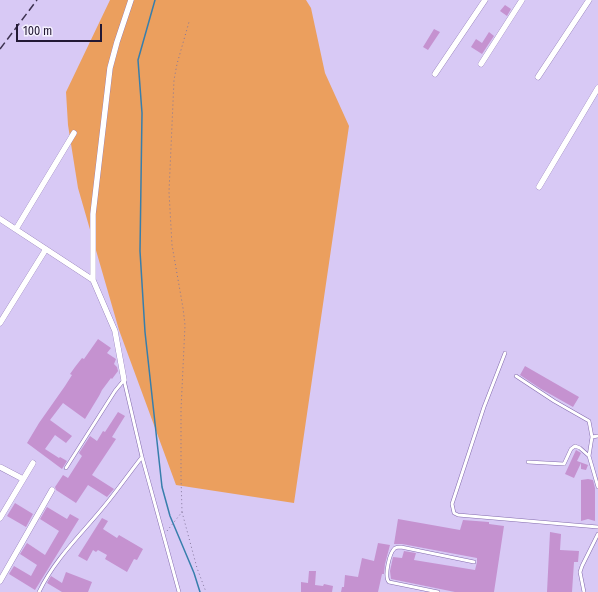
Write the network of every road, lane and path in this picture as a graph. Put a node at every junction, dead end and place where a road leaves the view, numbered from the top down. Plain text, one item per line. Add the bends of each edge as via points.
1 (131, 0) edge
2 (485, 0) edge
3 (522, 0) edge
4 (579, 0) edge
5 (587, 2) edge
6 (189, 22) dead end
7 (481, 64) dead end
8 (435, 74) dead end
9 (538, 77) dead end
10 (598, 88) edge
11 (74, 133) dead end
12 (539, 187) dead end
13 (0, 218) edge
14 (16, 229) junction
15 (46, 249) junction
16 (93, 280) junction
17 (0, 323) edge
18 (506, 353) dead end
19 (516, 376) dead end
20 (124, 380) junction
21 (598, 436) edge
22 (592, 437) junction
23 (589, 456) junction
24 (142, 457) junction
25 (528, 462) dead end
26 (33, 463) dead end
27 (0, 467) edge
28 (66, 468) dead end
29 (23, 479) junction
30 (598, 487) edge
31 (52, 490) dead end
32 (2, 509) edge
33 (182, 512) junction
34 (0, 518) edge
35 (598, 527) edge
36 (169, 528) dead end
37 (598, 534) edge
38 (474, 562) dead end
39 (0, 581) edge
40 (39, 592) edge
41 (179, 592) edge
42 (206, 592) edge
43 (438, 592) edge
44 (584, 592) edge

1 - 16 street via 110,68 94,214
2 - 8 street
3 - 7 street
4 - 5 street
5 - 9 street
6 - 33 path via 174,80 169,192 172,245 185,325 181,410
10 - 12 street
11 - 14 street
13 - 14 street
14 - 15 street
15 - 16 street
15 - 17 street
16 - 20 street via 115,331
18 - 35 lane via 484,406 452,504 454,513
19 - 22 lane via 588,419
20 - 24 lane
20 - 28 lane
21 - 22 lane
22 - 23 lane
23 - 25 lane via 574,446 564,464
23 - 30 lane
24 - 40 lane via 58,560
24 - 41 lane
26 - 29 street
27 - 29 street
29 - 32 street
31 - 39 street
32 - 34 street
33 - 36 path
33 - 42 path
37 - 44 lane via 580,572
38 - 43 lane via 396,547 390,557 386,579 389,582

